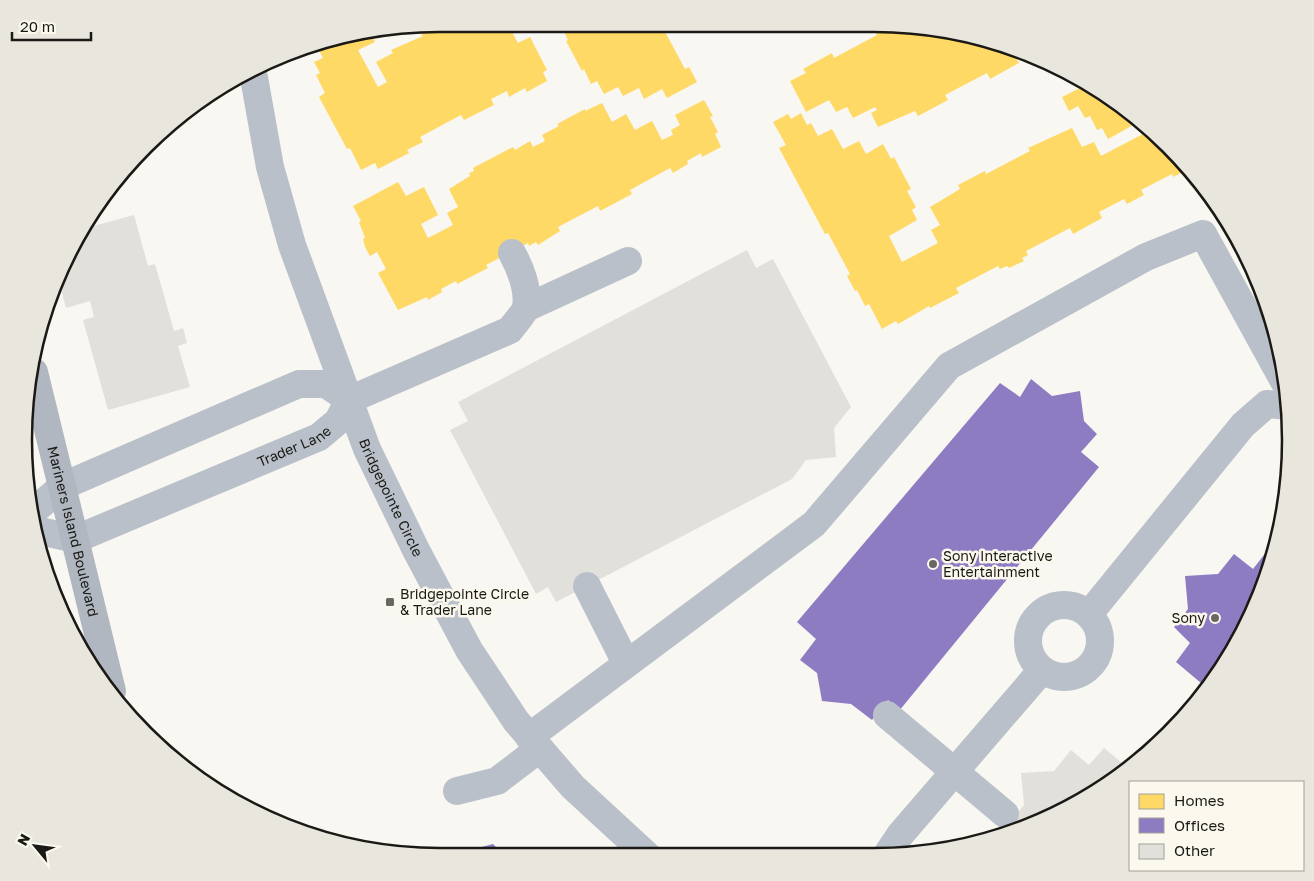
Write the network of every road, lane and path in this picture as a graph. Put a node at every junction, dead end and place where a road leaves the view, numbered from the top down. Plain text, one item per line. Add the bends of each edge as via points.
1 (254, 78) edge
2 (512, 253) dead end
3 (628, 261) dead end
4 (526, 308) junction
5 (1275, 366) edge
6 (37, 383) edge
7 (348, 400) junction
8 (1280, 405) edge
9 (63, 486) junction
10 (38, 507) edge
11 (43, 532) edge
12 (76, 539) junction
13 (587, 586) dead end
14 (1089, 614) junction
15 (626, 662) junction
16 (1042, 670) junction
17 (109, 678) edge
18 (887, 716) dead end
19 (534, 743) junction
20 (955, 772) junction
21 (457, 791) dead end
22 (1005, 814) dead end
23 (639, 848) edge
24 (891, 848) edge

1 - 7 street, Bridgepointe Circle via 264,138 284,219
2 - 4 street via 519,265
3 - 4 street
4 - 7 street via 510,330
5 - 15 street via 1203,234 1146,257 948,366 814,524
6 - 9 main road, Mariners Island Boulevard
7 - 9 street via 326,384 299,384
7 - 12 street, Trader Lane via 338,421 319,437
7 - 19 street, Bridgepointe Circle via 390,499 455,625 494,690
8 - 14 street via 1267,404 1243,425
9 - 10 street
9 - 12 main road, Mariners Island Boulevard
11 - 12 street
12 - 17 main road, Mariners Island Boulevard
13 - 15 street
14 - 16 street via 1098,629 1100,647 1096,659 1077,675 1053,676
14 - 16 street via 1067,604 1056,605 1036,618 1028,640 1029,651
15 - 19 street
16 - 20 street
18 - 20 street
19 - 21 street via 497,781
19 - 23 street, Bridgepointe Circle via 593,806
20 - 22 street
20 - 24 street

